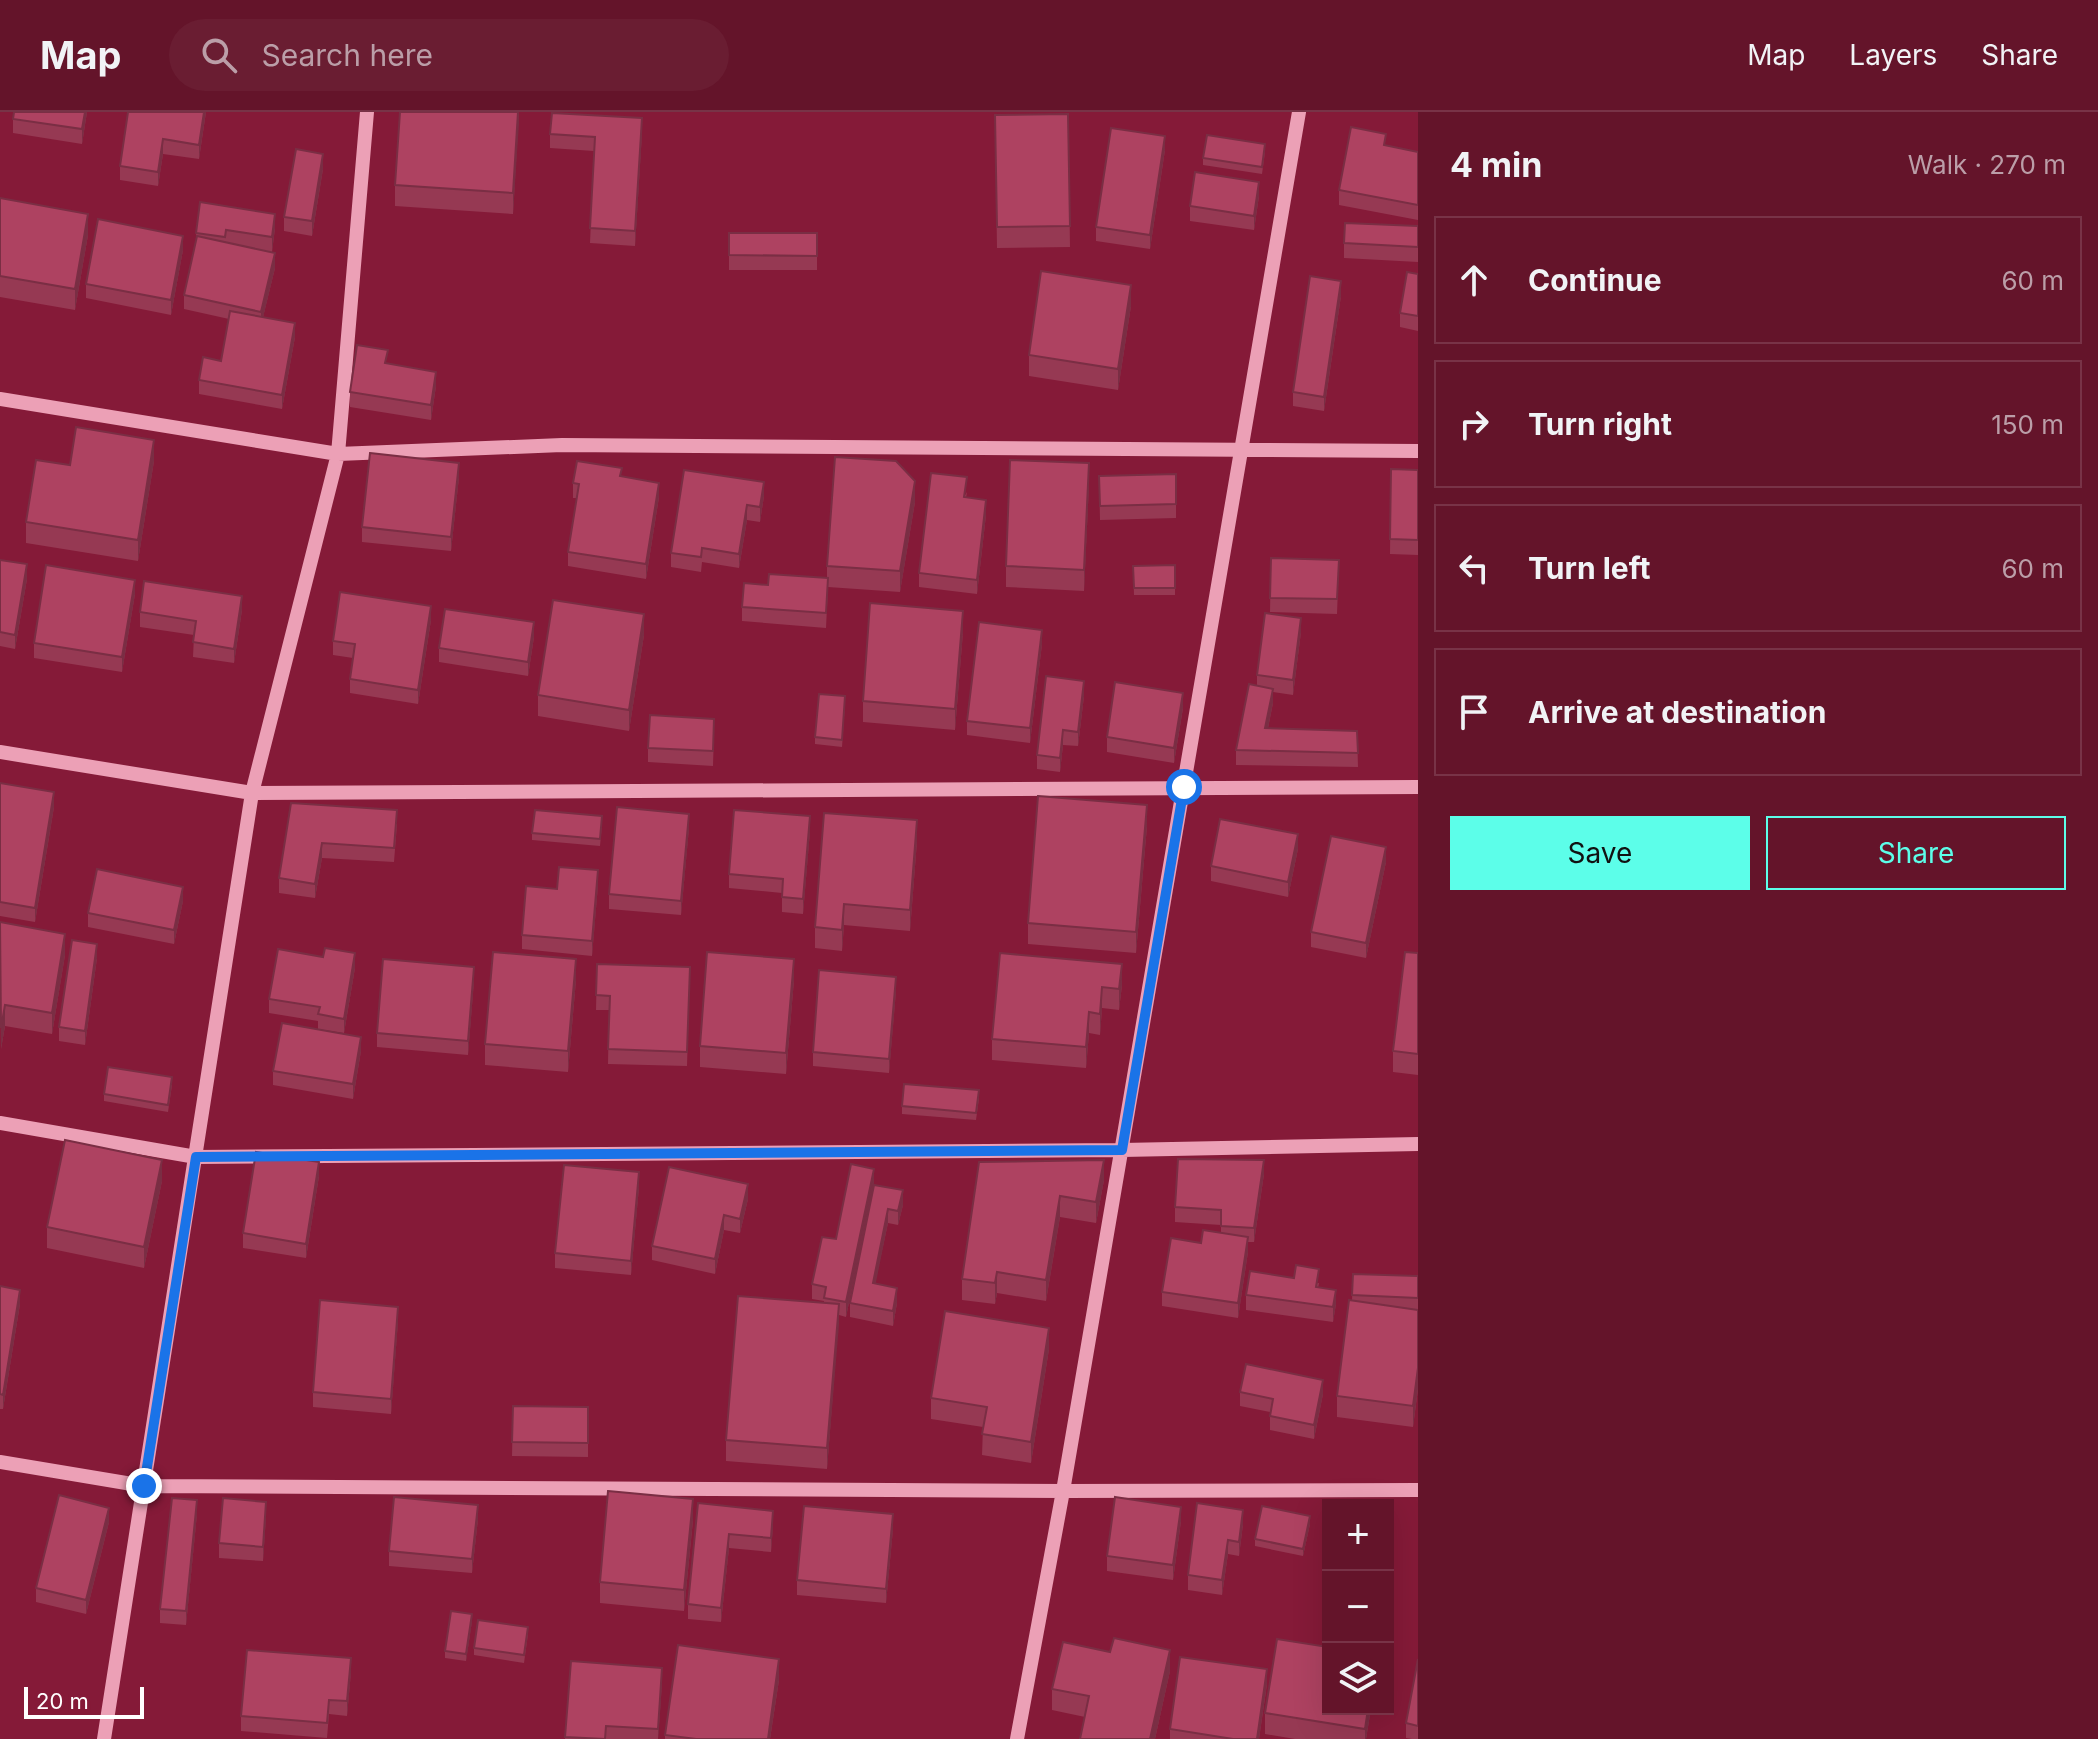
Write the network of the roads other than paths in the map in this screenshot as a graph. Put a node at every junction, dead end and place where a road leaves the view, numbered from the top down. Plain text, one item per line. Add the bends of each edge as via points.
1 (367, 112) edge
2 (1299, 112) edge
3 (0, 399) edge
4 (1242, 450) junction
5 (1418, 451) edge
6 (338, 454) junction
7 (0, 752) edge
8 (1184, 787) junction
9 (1418, 787) edge
10 (252, 793) junction
11 (0, 1123) edge
12 (1418, 1144) edge
13 (1122, 1150) junction
14 (196, 1157) junction
15 (0, 1462) edge
16 (144, 1486) junction
17 (1418, 1490) edge
18 (1063, 1491) junction
19 (104, 1739) edge
20 (1017, 1739) edge

1 - 6 street
2 - 4 street
3 - 6 street
4 - 5 street
4 - 6 street via 562,445
4 - 8 street
6 - 10 street
7 - 10 street
8 - 9 street
8 - 10 street
8 - 13 street
10 - 14 street
11 - 14 street
12 - 13 street
13 - 14 street
13 - 18 street
14 - 16 street
15 - 16 street
16 - 18 street
16 - 19 street
17 - 18 street
18 - 20 street

